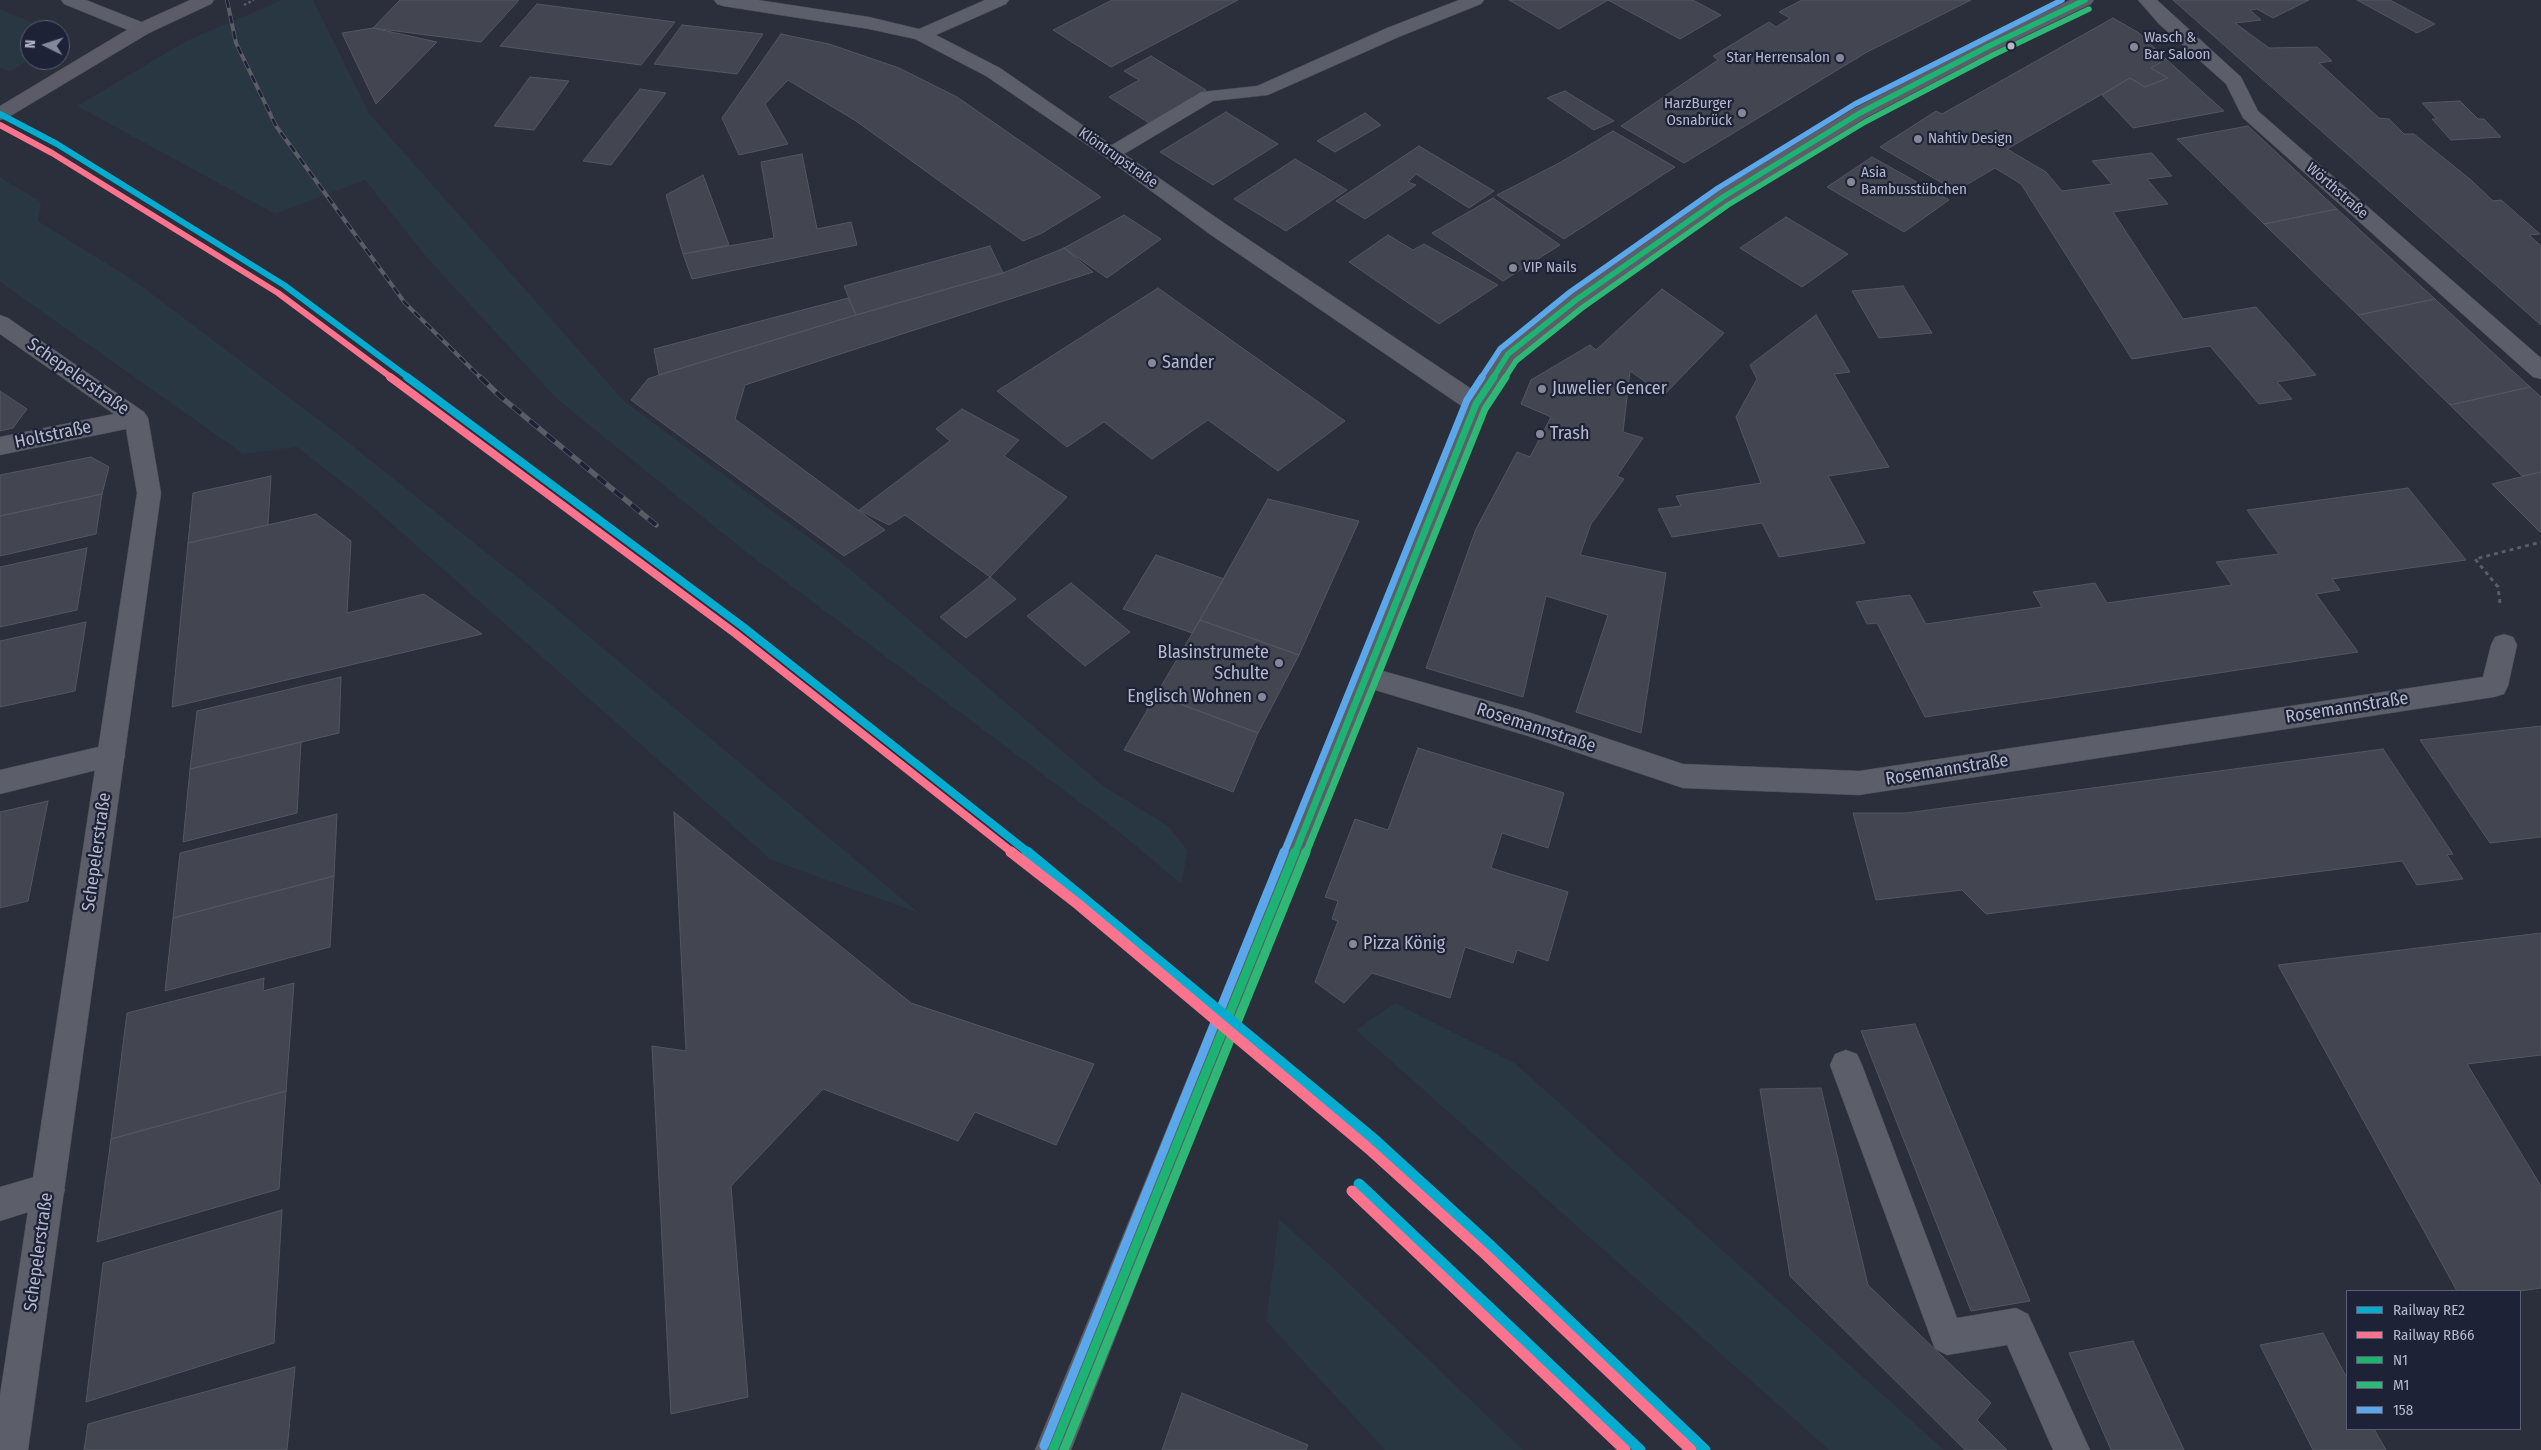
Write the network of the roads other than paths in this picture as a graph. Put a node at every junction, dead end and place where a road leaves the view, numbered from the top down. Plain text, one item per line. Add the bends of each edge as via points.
1 (70, 0) edge
2 (205, 0) edge
3 (723, 0) edge
4 (1000, 0) edge
5 (1475, 0) edge
6 (2085, 0) edge
7 (2147, 0) edge
8 (142, 30) junction
9 (921, 35) junction
10 (0, 114) edge
11 (1112, 153) junction
12 (0, 322) edge
13 (2541, 371) edge
14 (1476, 404) junction
15 (136, 418) junction
16 (0, 446) edge
17 (2504, 645) road end
18 (1367, 677) junction
19 (111, 756) junction
20 (0, 782) edge
21 (1846, 1065) dead end
22 (48, 1190) junction
23 (0, 1204) edge
24 (10, 1450) edge
25 (1054, 1450) edge
26 (2072, 1450) edge

1 - 8 street
2 - 8 main road
3 - 9 street, Klöntrupstraße via 869,23
4 - 9 street
5 - 11 street via 1261,91 1208,96
6 - 14 street via 1860,113 1722,197 1576,300 1508,354
7 - 13 street, Wörthstraße via 2234,81 2250,114
8 - 10 main road
9 - 11 street, Klöntrupstraße via 993,72
11 - 14 street, Klöntrupstraße via 1218,230
12 - 15 street, Schepelerstraße
14 - 18 street
15 - 16 street, Holtstraße
15 - 19 street, Schepelerstraße via 149,493
17 - 18 street, Rosemannstraße via 2494,686 1859,783 1683,776 1528,724
18 - 25 street via 1176,1142
19 - 20 street
19 - 22 street, Schepelerstraße
21 - 26 street via 1947,1337 2016,1326
22 - 23 street
22 - 24 street, Schepelerstraße

